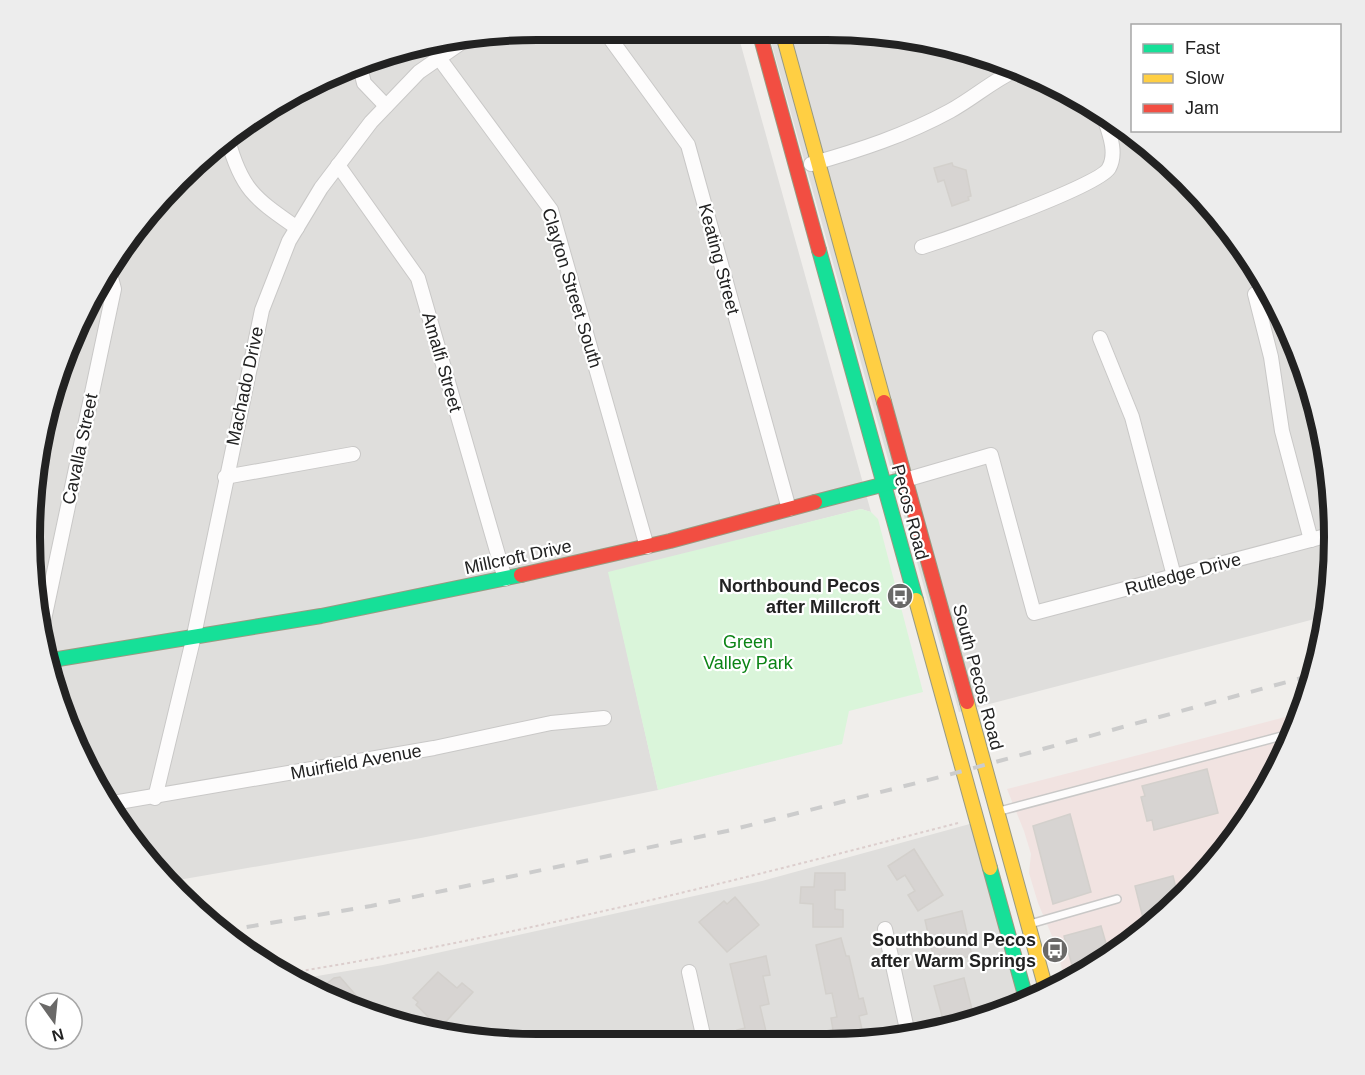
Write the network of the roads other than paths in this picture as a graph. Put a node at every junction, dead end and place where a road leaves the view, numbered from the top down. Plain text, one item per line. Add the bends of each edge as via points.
1 (611, 40) edge
2 (761, 40) edge
3 (784, 40) edge
4 (453, 48) edge
5 (439, 58) junction
6 (361, 73) edge
7 (1007, 74) edge
8 (386, 106) junction
9 (1106, 125) edge
10 (230, 147) edge
11 (818, 162) junction
12 (338, 165) junction
13 (796, 167) junction
14 (297, 228) junction
15 (922, 248) dead end
16 (112, 281) edge
17 (1256, 294) dead end
18 (1100, 338) dead end
19 (353, 454) dead end
20 (225, 477) junction
21 (905, 480) junction
22 (884, 485) junction
23 (789, 510) junction
24 (1324, 536) edge
25 (1311, 540) junction
26 (647, 547) junction
27 (1174, 576) junction
28 (505, 579) junction
29 (46, 609) edge
30 (1034, 613) joint
31 (193, 640) junction
32 (56, 661) edge
33 (604, 718) dead end
34 (1283, 736) edge
35 (155, 798) junction
36 (117, 803) edge
37 (997, 812) junction
38 (1117, 899) dead end
39 (1028, 925) junction
40 (885, 928) dead end
41 (689, 972) dead end
42 (1045, 984) edge
43 (1025, 994) edge
44 (906, 1028) edge
45 (703, 1034) edge

1 - 23 street, Keating Street via 688,145
2 - 13 main road, Pecos Road
3 - 11 main road
4 - 5 street, Machado Drive
5 - 8 street, Machado Drive via 419,72
5 - 26 street, Clayton Street South via 551,210
6 - 8 street via 364,83
7 - 11 street via 954,109 909,132
8 - 12 street, Machado Drive
9 - 15 street via 1113,157 1109,170 1095,180 1009,218
10 - 14 street via 244,184 259,201
11 - 13 street
11 - 21 main road, South Pecos Road
12 - 14 street, Machado Drive
12 - 28 street, Amalfi Street via 418,278
13 - 22 main road, Pecos Road
14 - 20 street, Machado Drive via 262,310
16 - 29 street, Cavalla Street via 114,289
17 - 25 street via 1282,431
18 - 27 street via 1132,417
19 - 20 street
20 - 31 street, Machado Drive
21 - 22 main road, Millcroft Drive
21 - 30 street, Millcroft Drive via 990,455
21 - 37 main road, South Pecos Road
22 - 23 main road, Millcroft Drive
22 - 43 main road, Pecos Road
23 - 26 main road, Millcroft Drive
24 - 25 street, Rutledge Drive
25 - 27 street, Rutledge Drive
26 - 28 main road, Millcroft Drive
27 - 30 street, Rutledge Drive
28 - 31 main road, Millcroft Drive
31 - 32 main road, Millcroft Drive
31 - 35 street, Machado Drive
33 - 35 street, Muirfield Avenue via 550,723
34 - 37 lane
35 - 36 street, Muirfield Avenue
37 - 39 main road, South Pecos Road
38 - 39 lane
39 - 42 main road, South Pecos Road
40 - 44 street
41 - 45 street

